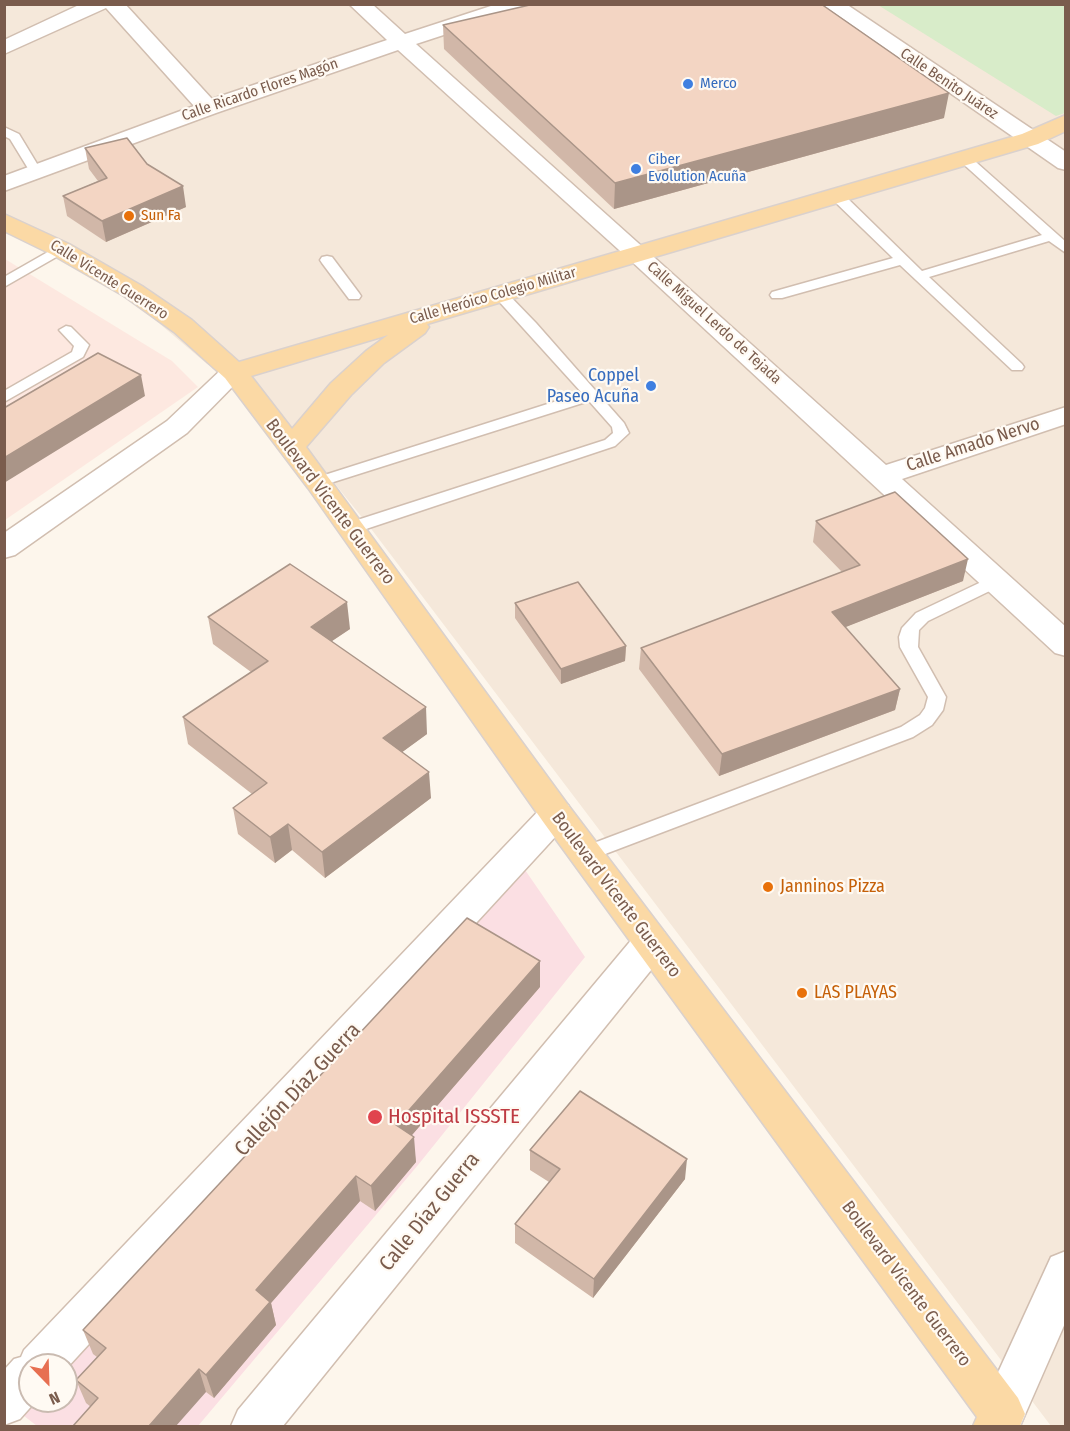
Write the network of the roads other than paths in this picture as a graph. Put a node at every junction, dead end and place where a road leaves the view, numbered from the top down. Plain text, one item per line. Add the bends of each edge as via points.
1 (64, 4) edge
2 (112, 4) edge
3 (359, 4) edge
4 (519, 4) edge
5 (832, 4) edge
6 (92, 8) edge
7 (402, 42) junction
8 (4, 48) edge
9 (208, 108) junction
10 (1065, 122) edge
11 (4, 131) edge
12 (1065, 135) edge
13 (1030, 139) junction
14 (964, 158) junction
15 (1065, 163) edge
16 (36, 172) junction
17 (4, 184) edge
18 (837, 196) junction
19 (4, 220) edge
20 (1051, 236) junction
21 (60, 249) junction
22 (1065, 249) edge
23 (638, 254) junction
24 (327, 260) dead end
25 (901, 260) junction
26 (919, 276) junction
27 (4, 283) edge
28 (500, 294) junction
29 (777, 295) dead end
30 (354, 296) dead end
31 (437, 312) junction
32 (66, 330) dead end
33 (1017, 367) dead end
34 (234, 372) junction
35 (591, 394) junction
36 (4, 398) edge
37 (1065, 415) edge
38 (290, 448) junction
39 (881, 476) junction
40 (318, 482) junction
41 (351, 528) junction
42 (4, 548) edge
43 (996, 581) junction
44 (1065, 645) edge
45 (555, 814) junction
46 (585, 854) junction
47 (651, 943) junction
48 (1065, 1271) edge
49 (51, 1353) edge
50 (18, 1388) edge
51 (4, 1403) edge
52 (999, 1420) edge
53 (254, 1426) edge

1 - 6 street
2 - 9 street
3 - 7 street, Calle Miguel Lerdo de Tejada
4 - 7 street, Calle Ricardo Flores Magón
5 - 13 street, Calle Benito Juárez
6 - 8 street
7 - 9 street, Calle Ricardo Flores Magón
7 - 23 street, Calle Miguel Lerdo de Tejada
9 - 16 street, Calle Ricardo Flores Magón
10 - 13 main road, Calle Heróico Colegio Militar
11 - 16 lane via 15,136
12 - 13 main road, Calle Heróico Colegio Militar
13 - 14 main road, Calle Heróico Colegio Militar
13 - 15 street, Calle Benito Juárez
14 - 18 main road, Calle Heróico Colegio Militar
14 - 20 lane
16 - 17 street, Calle Ricardo Flores Magón
18 - 23 main road, Calle Heróico Colegio Militar
18 - 25 lane
19 - 21 main road, Calle Vicente Guerrero
20 - 22 lane
20 - 26 lane
21 - 27 lane
21 - 34 main road, Calle Vicente Guerrero via 133,291 183,326
23 - 28 main road, Calle Heróico Colegio Militar
23 - 39 street, Calle Miguel Lerdo de Tejada
24 - 30 lane
25 - 26 lane
25 - 29 lane
26 - 33 lane
28 - 31 main road, Calle Heróico Colegio Militar
28 - 35 lane
31 - 34 main road, Calle Heróico Colegio Militar
31 - 38 main road via 375,357 341,389
32 - 36 lane via 82,345 78,354
34 - 38 main road, Boulevard Vicente Guerrero
34 - 42 street, Calle Heróico Colegio Militar via 177,427
35 - 40 lane
35 - 41 lane via 619,426 621,433 610,442
37 - 39 street, Calle Amado Nervo
38 - 40 main road, Boulevard Vicente Guerrero
39 - 43 street, Calle Miguel Lerdo de Tejada
40 - 41 main road, Boulevard Vicente Guerrero
41 - 45 main road, Boulevard Vicente Guerrero
43 - 44 street, Calle Miguel Lerdo de Tejada
43 - 46 lane via 922,617 911,628 909,647 937,697 926,720 907,732
45 - 46 main road, Boulevard Vicente Guerrero
45 - 49 street, Callejón Díaz Guerra
46 - 47 main road, Boulevard Vicente Guerrero
47 - 52 main road, Boulevard Vicente Guerrero
47 - 53 street, Calle Díaz Guerra
48 - 52 street
50 - 51 street

